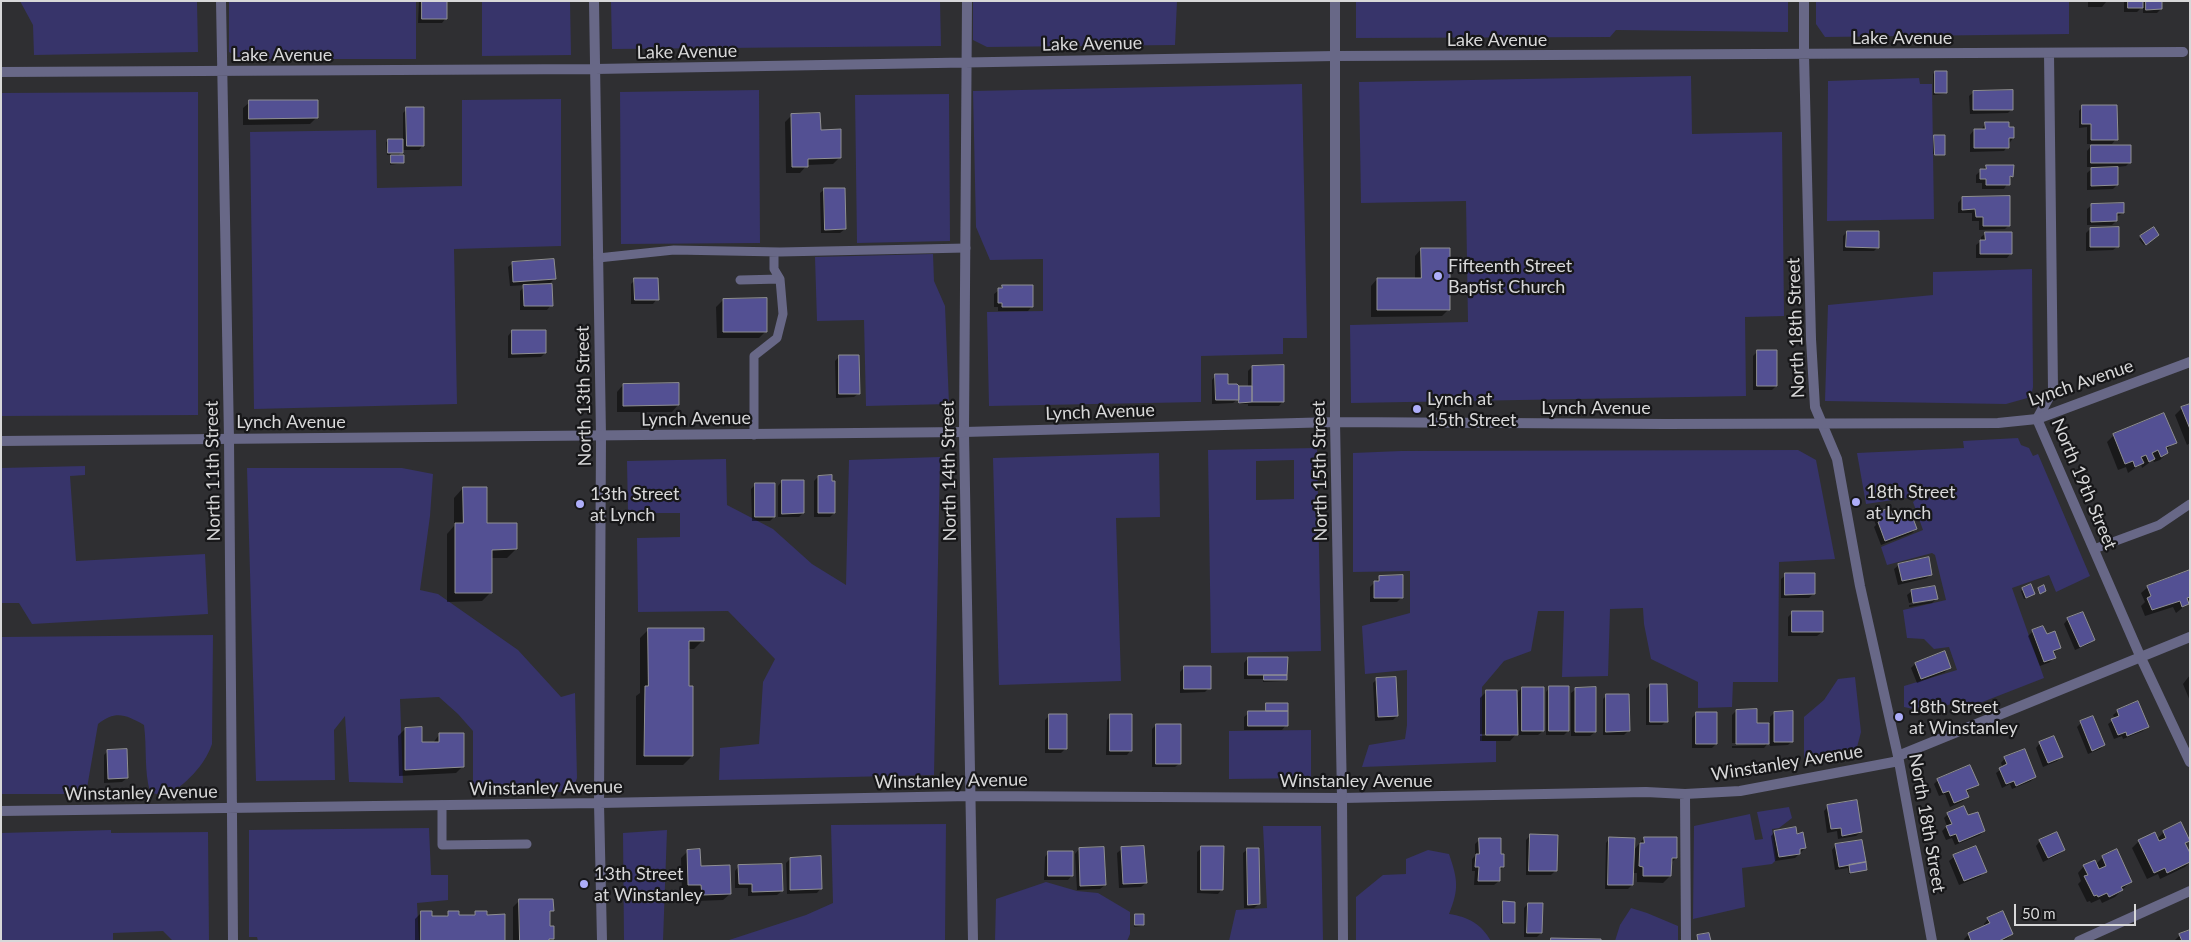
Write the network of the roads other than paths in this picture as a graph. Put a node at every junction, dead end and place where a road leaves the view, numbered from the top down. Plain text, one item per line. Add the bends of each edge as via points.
1 (221, 1) edge
2 (594, 1) edge
3 (967, 1) edge
4 (1335, 1) edge
5 (1804, 1) edge
6 (2183, 52) dead end
7 (2049, 53) junction
8 (1804, 55) junction
9 (1336, 56) junction
10 (968, 63) junction
11 (595, 70) junction
12 (222, 71) junction
13 (1, 72) edge
14 (966, 248) junction
15 (774, 252) junction
16 (598, 258) junction
17 (780, 279) junction
18 (740, 280) dead end
19 (2190, 362) edge
20 (2037, 419) junction
21 (1335, 422) junction
22 (1822, 424) junction
23 (964, 432) junction
24 (754, 435) junction
25 (601, 436) junction
26 (229, 439) junction
27 (1, 441) edge
28 (2190, 504) edge
29 (2094, 549) junction
30 (2190, 636) edge
31 (2141, 658) junction
32 (1898, 758) junction
33 (2190, 762) edge
34 (1685, 794) junction
35 (971, 796) junction
36 (1342, 798) junction
37 (599, 803) junction
38 (442, 805) junction
39 (232, 808) junction
40 (1, 811) edge
41 (527, 844) dead end
42 (2190, 891) edge
43 (233, 941) edge
44 (602, 941) edge
45 (973, 941) edge
46 (1343, 941) edge
47 (1686, 941) edge
48 (1932, 941) edge
49 (2080, 941) edge

1 - 12 street, North 11th Street
2 - 11 street, North 13th Street
3 - 10 street, North 14th Street
4 - 9 street, North 15th Street
5 - 8 street, North 18th Street
6 - 7 street, Lake Avenue
7 - 8 street, Lake Avenue
7 - 20 street, North 19th Street via 2054,390
8 - 9 street, Lake Avenue
8 - 22 street, North 18th Street via 1813,385 1815,407
9 - 10 street, Lake Avenue
9 - 21 street, North 15th Street
10 - 11 street, Lake Avenue
10 - 14 street, North 14th Street
11 - 12 street, Lake Avenue
11 - 16 street, North 13th Street
12 - 13 street, Lake Avenue
12 - 26 street, North 11th Street
14 - 15 lane
14 - 23 street, North 14th Street
15 - 16 lane via 674,250
15 - 17 lane via 774,269
16 - 25 street, North 13th Street
17 - 18 lane
17 - 24 lane via 782,314 777,338 754,356
19 - 20 street, Lynch Avenue
20 - 22 street, Lynch Avenue
20 - 29 street, North 19th Street
21 - 22 street, Lynch Avenue
21 - 23 street, Lynch Avenue
21 - 36 street, North 15th Street
22 - 32 street, North 18th Street via 1837,459 1860,586
23 - 24 street, Lynch Avenue
23 - 35 street, North 14th Street
24 - 25 street, Lynch Avenue
25 - 26 street, Lynch Avenue
25 - 37 street, North 13th Street
26 - 27 street, Lynch Avenue
26 - 39 street, North 11th Street
28 - 29 lane via 2159,526
29 - 31 street, North 19th Street
30 - 31 street, Winstanley Avenue
31 - 32 street, Winstanley Avenue
31 - 33 street, North 19th Street
32 - 34 street, Winstanley Avenue via 1740,791
32 - 48 street, North 18th Street
34 - 36 street, Winstanley Avenue
34 - 47 street
35 - 36 street, Winstanley Avenue
35 - 37 street, Winstanley Avenue
35 - 45 street, North 14th Street
36 - 46 street, North 15th Street
37 - 38 street, Winstanley Avenue
37 - 44 street, North 13th Street
38 - 39 street, Winstanley Avenue
38 - 41 lane via 442,845
39 - 40 street, Winstanley Avenue
39 - 43 street, North 11th Street
42 - 49 street

